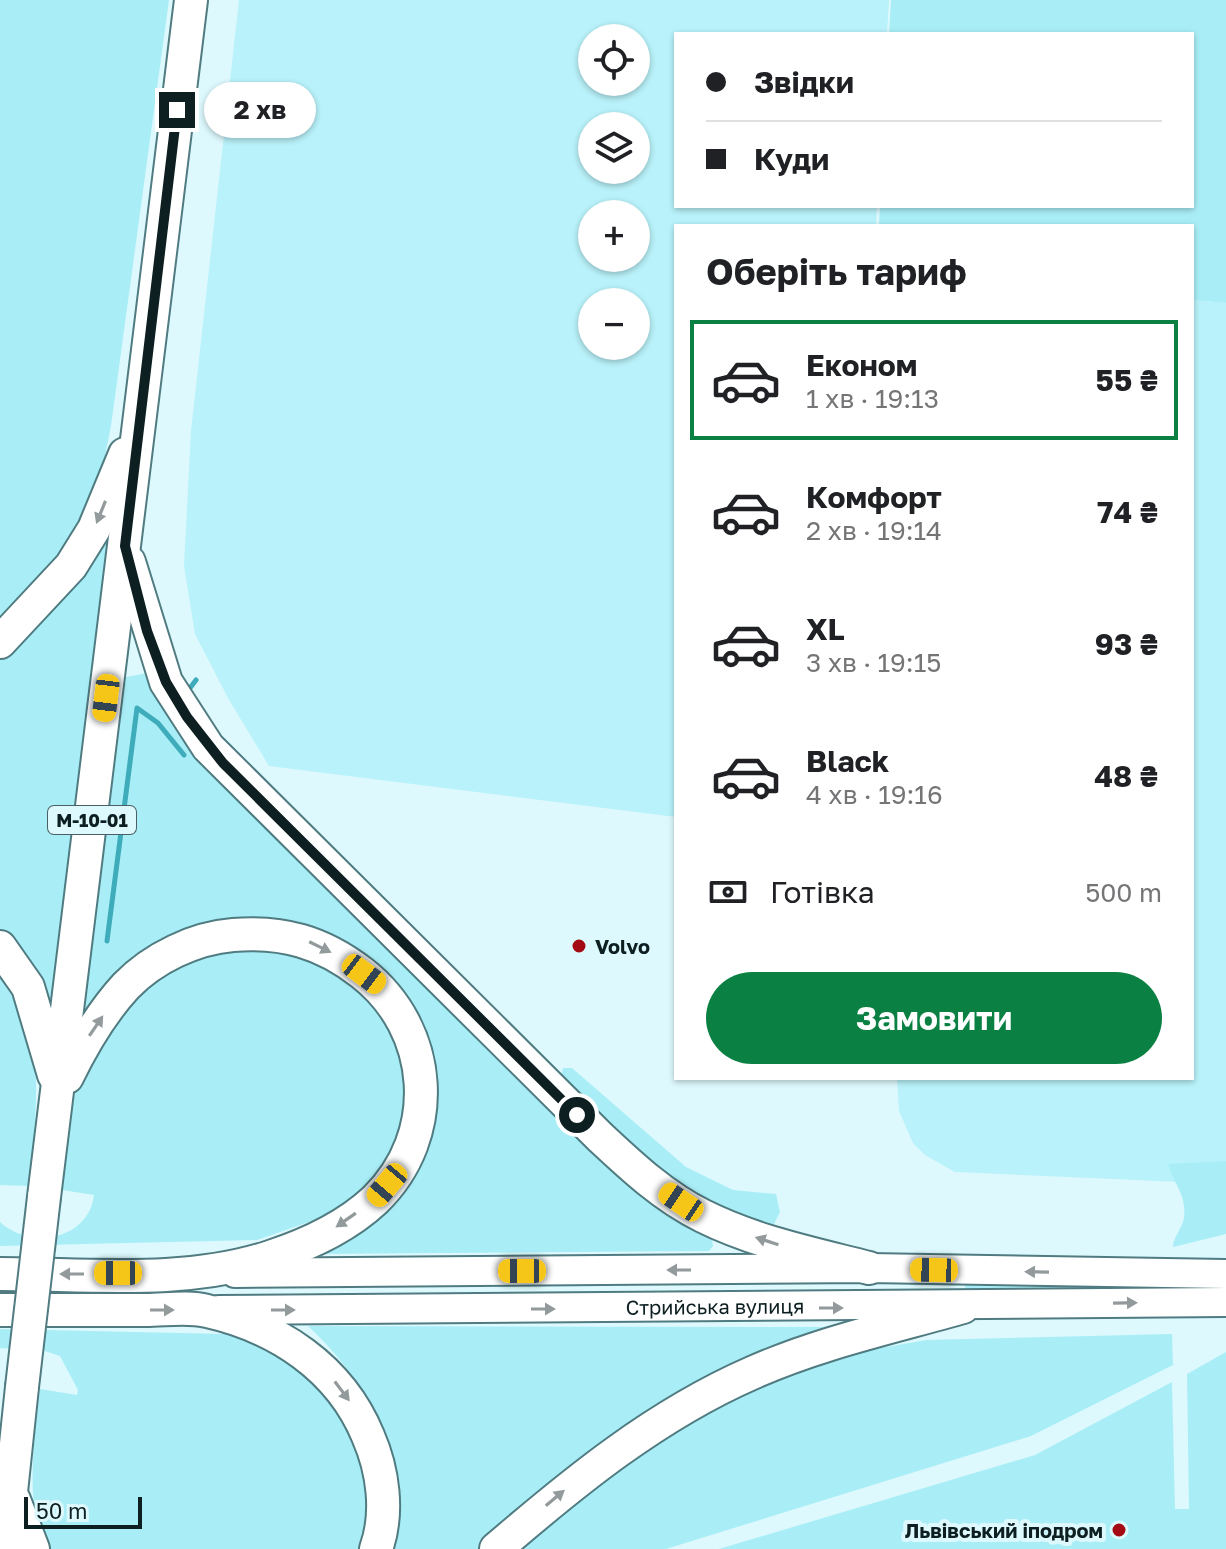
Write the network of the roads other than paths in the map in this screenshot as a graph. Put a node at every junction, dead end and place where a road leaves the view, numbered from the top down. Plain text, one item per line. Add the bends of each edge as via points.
1 (191, 0) edge
2 (141, 414) junction
3 (125, 546) junction
4 (0, 642) edge
5 (0, 947) edge
6 (58, 1094) junction
7 (869, 1268) junction
8 (206, 1273) junction
9 (0, 1274) edge
10 (1226, 1274) edge
11 (1226, 1302) edge
12 (963, 1307) junction
13 (0, 1310) edge
14 (205, 1310) junction
15 (11, 1493) junction
16 (0, 1523) edge
17 (5, 1549) edge
18 (33, 1549) edge
19 (376, 1549) edge
20 (496, 1549) edge

1 - 2 highway, М-10-01
2 - 3 highway, М-10-01
2 -> 4 highway via 94,529 71,566
3 - 6 highway, М-10-01
7 -> 3 highway via 765,1241 701,1216 639,1174 600,1137 208,747 166,682
5 - 6 highway via 28,987
6 -> 8 highway via 84,1042 128,984 187,946 220,936 288,935 315,943 378,986 399,1013 419,1061 421,1114 399,1170 375,1199 311,1242
6 - 15 highway, bridge
7 -> 8 main road
10 -> 7 main road
8 -> 9 highway
12 -> 11 main road, Стрийська вулиця
14 -> 12 main road, Стрийська вулиця
20 -> 12 highway via 562,1492 687,1405 753,1372
13 -> 14 highway
14 -> 19 highway via 304,1351 338,1384 360,1415 381,1479 383,1510
15 - 16 highway
15 - 17 highway
15 - 18 highway

